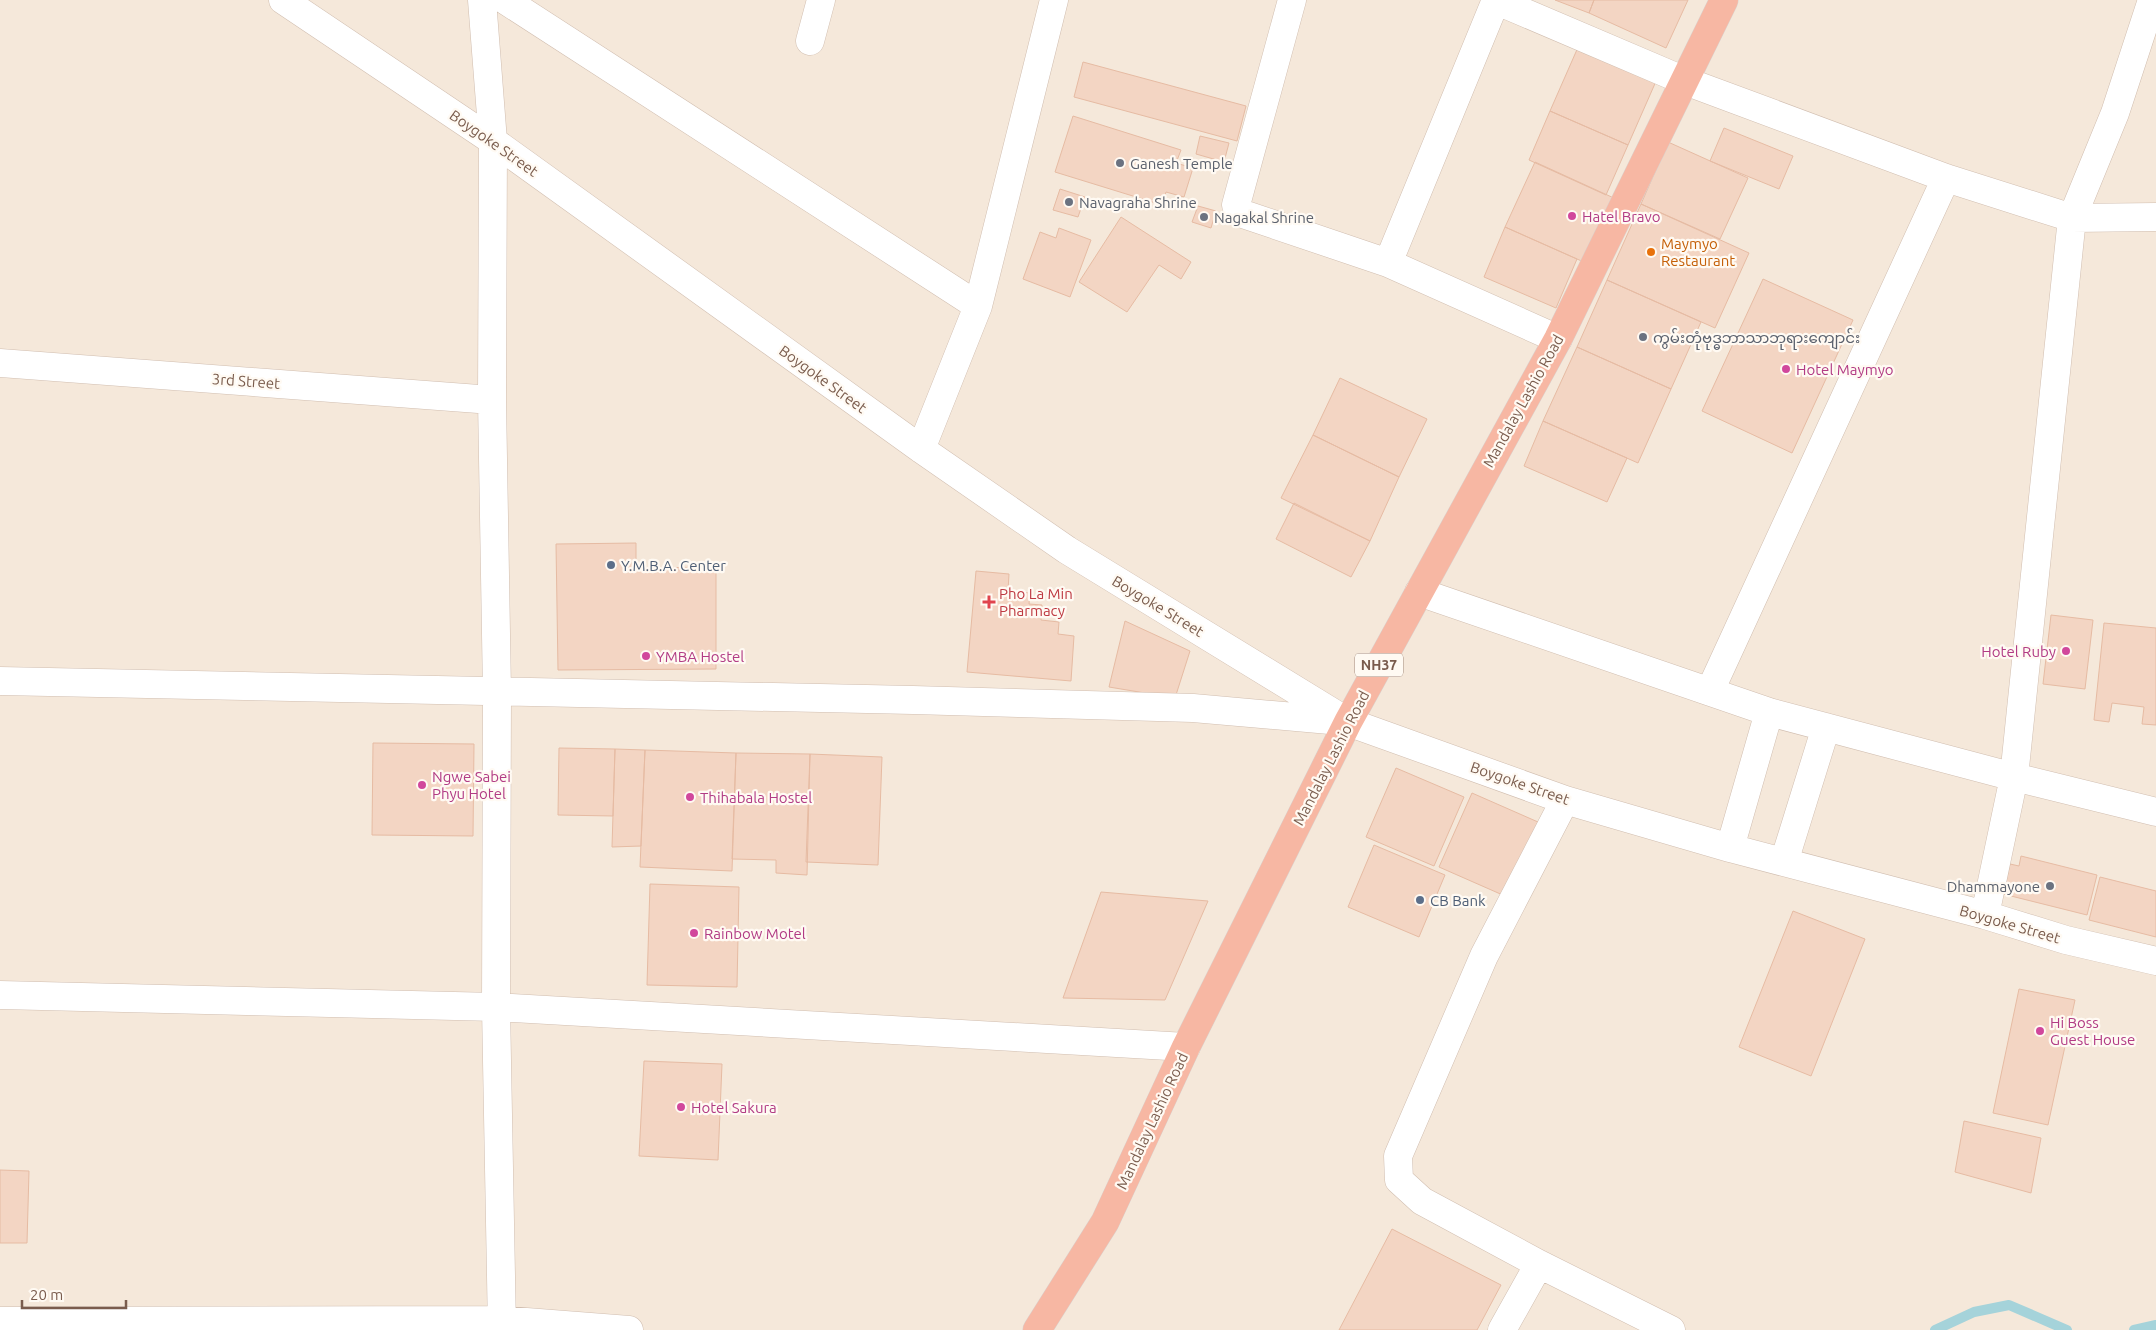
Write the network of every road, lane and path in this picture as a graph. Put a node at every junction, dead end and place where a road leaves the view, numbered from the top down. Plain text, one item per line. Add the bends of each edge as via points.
1 (283, 0) edge
2 (482, 0) edge
3 (505, 0) edge
4 (821, 0) edge
5 (1054, 0) edge
6 (1292, 0) edge
7 (1496, 0) edge
8 (1724, 0) edge
9 (2152, 0) edge
10 (810, 41) dead end
11 (1685, 81) junction
12 (493, 141) junction
13 (1946, 178) junction
14 (2156, 217) edge
15 (2072, 218) junction
16 (1388, 263) junction
17 (978, 306) junction
18 (1558, 338) junction
19 (0, 363) edge
20 (492, 400) junction
21 (920, 449) junction
22 (1419, 592) junction
23 (0, 681) edge
24 (1710, 691) junction
25 (497, 692) junction
26 (1769, 712) junction
27 (1348, 722) junction
28 (1826, 727) junction
29 (2014, 777) junction
30 (1565, 800) junction
31 (2156, 812) edge
32 (1730, 848) junction
33 (1784, 862) junction
34 (1985, 915) junction
35 (2156, 961) edge
36 (0, 995) edge
37 (496, 1006) junction
38 (1186, 1047) junction
39 (1539, 1264) junction
40 (0, 1321) edge
41 (502, 1325) edge
42 (629, 1330) edge
43 (1037, 1330) edge
44 (1502, 1330) edge
45 (1671, 1330) edge

1 - 12 street, Boygoke Street
2 - 12 street
3 - 17 street
4 - 10 street
5 - 17 street
6 - 16 street via 1236,205 1243,214
7 - 11 street
7 - 16 street
8 - 11 highway, Mandalay Lashio Road / NH37
9 - 15 street via 2115,113
11 - 13 street
11 - 18 highway, Mandalay Lashio Road / NH37
12 - 20 street
12 - 21 street, Boygoke Street
13 - 15 street
13 - 24 street
14 - 15 street
15 - 29 street
16 - 18 street
17 - 21 street
18 - 22 highway, Mandalay Lashio Road / NH37
19 - 20 street, 3rd Street
20 - 25 street
21 - 27 street, Boygoke Street via 1067,550
22 - 24 street
22 - 27 highway, Mandalay Lashio Road / NH37
23 - 25 street
24 - 26 street
25 - 27 street via 1183,708
25 - 37 street
26 - 28 street
26 - 32 street
27 - 30 street, Boygoke Street
27 - 38 highway, Mandalay Lashio Road / NH37
28 - 29 street
28 - 33 street
29 - 31 street
29 - 34 street
30 - 32 street, Boygoke Street
30 - 39 street via 1484,956 1398,1156 1400,1180 1422,1201
32 - 33 street, Boygoke Street
33 - 34 street, Boygoke Street
34 - 35 street, Boygoke Street via 2066,940
36 - 37 street
37 - 38 street
37 - 41 street
38 - 43 highway, Mandalay Lashio Road / NH37 via 1105,1222
39 - 44 street
39 - 45 street
40 - 41 street
41 - 42 street

